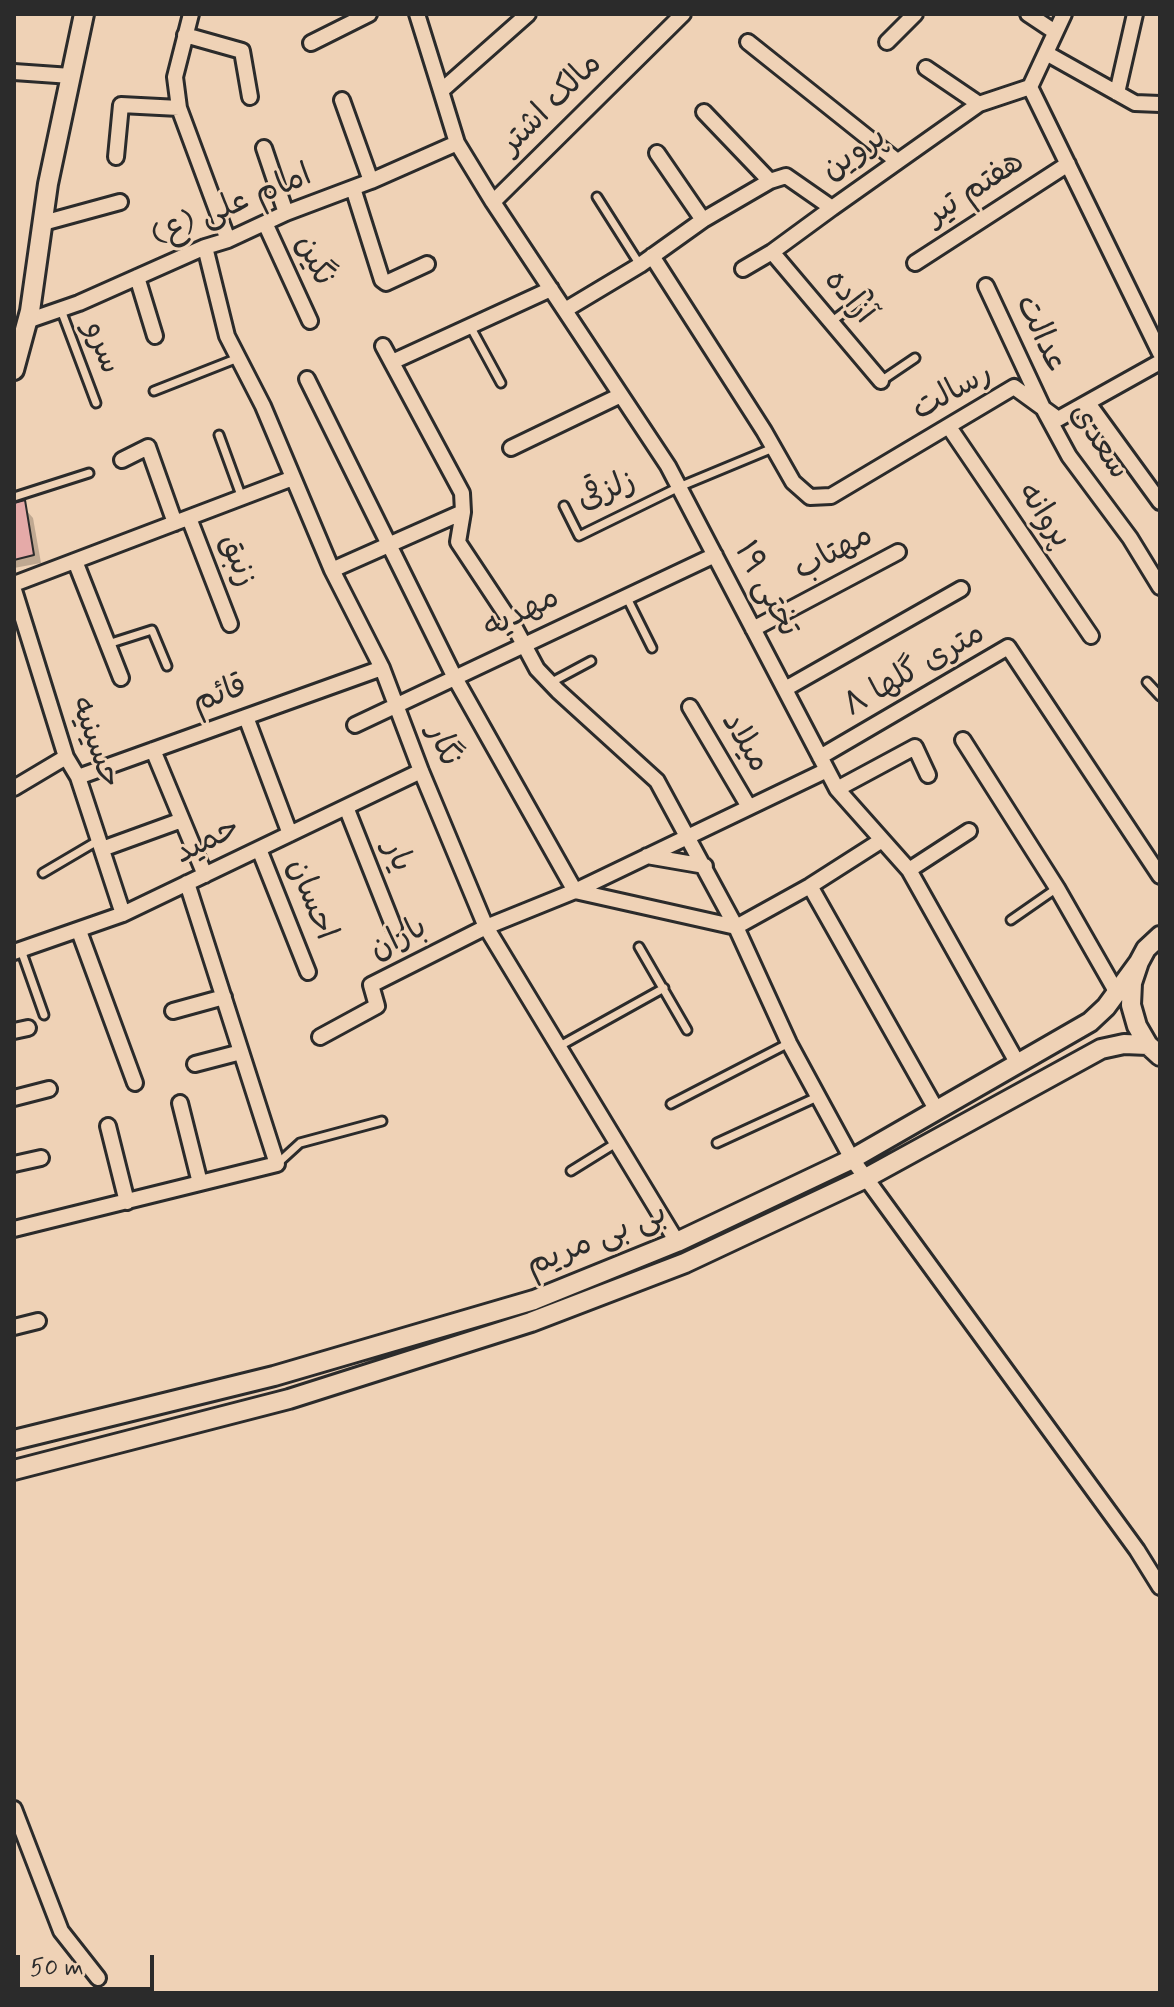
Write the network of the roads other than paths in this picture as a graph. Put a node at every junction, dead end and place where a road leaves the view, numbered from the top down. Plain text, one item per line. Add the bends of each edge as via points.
1 (84, 14) edge
2 (191, 14) edge
3 (369, 14) edge
4 (417, 14) edge
5 (528, 14) edge
6 (683, 14) edge
7 (915, 14) edge
8 (1028, 14) edge
9 (1064, 14) edge
10 (1135, 14) edge
11 (1055, 32) junction
12 (185, 35) junction
13 (748, 42) dead end
14 (887, 42) dead end
15 (311, 43) dead end
16 (1046, 53) junction
17 (926, 68) dead end
18 (14, 72) edge
19 (71, 76) junction
20 (1030, 87) junction
21 (441, 91) junction
22 (1117, 93) junction
23 (250, 97) dead end
24 (342, 100) dead end
25 (979, 104) junction
26 (1160, 104) edge
27 (179, 108) junction
28 (704, 112) dead end
29 (457, 143) junction
30 (264, 148) dead end
31 (657, 153) dead end
32 (116, 157) dead end
33 (897, 161) junction
34 (1068, 164) junction
35 (371, 181) junction
36 (770, 181) junction
37 (353, 188) junction
38 (597, 197) dead end
39 (120, 202) dead end
40 (493, 202) junction
41 (832, 208) junction
42 (286, 213) junction
43 (703, 220) junction
44 (43, 223) junction
45 (265, 223) junction
46 (228, 240) junction
47 (205, 247) junction
48 (772, 252) junction
49 (646, 260) junction
50 (915, 263) dead end
51 (427, 264) dead end
52 (743, 269) dead end
53 (137, 277) junction
54 (986, 286) dead end
55 (551, 289) junction
56 (867, 295) dead end
57 (61, 310) junction
58 (565, 310) junction
59 (27, 321) junction
60 (310, 321) dead end
61 (831, 322) junction
62 (470, 326) junction
63 (155, 336) dead end
64 (383, 346) dead end
65 (1160, 353) edge
66 (238, 358) junction
67 (915, 358) dead end
68 (392, 362) junction
69 (1160, 362) edge
70 (14, 370) edge
71 (307, 379) dead end
72 (881, 381) joint
73 (501, 383) dead end
74 (154, 391) dead end
75 (621, 395) junction
76 (96, 403) dead end
77 (1088, 403) junction
78 (1043, 408) junction
79 (949, 427) junction
80 (219, 435) dead end
81 (511, 448) dead end
82 (773, 448) junction
83 (122, 460) dead end
84 (89, 473) dead end
85 (293, 478) junction
86 (679, 487) junction
87 (14, 497) edge
88 (242, 498) junction
89 (1160, 502) edge
90 (564, 506) dead end
91 (463, 512) junction
92 (182, 520) junction
93 (389, 544) junction
94 (898, 552) dead end
95 (715, 555) junction
96 (75, 561) junction
97 (332, 570) junction
98 (14, 587) edge
99 (1160, 587) edge
100 (961, 589) dead end
101 (626, 596) junction
102 (230, 624) dead end
103 (753, 629) junction
104 (1091, 636) dead end
105 (108, 644) junction
106 (523, 644) junction
107 (652, 648) dead end
108 (591, 661) dead end
109 (167, 666) dead end
110 (382, 668) junction
111 (121, 678) dead end
112 (455, 678) junction
113 (1147, 682) dead end
114 (550, 683) junction
115 (785, 689) junction
116 (1160, 696) edge
117 (397, 706) junction
118 (690, 707) dead end
119 (246, 717) junction
120 (355, 725) dead end
121 (963, 740) dead end
122 (153, 750) junction
123 (66, 757) junction
124 (823, 764) junction
125 (421, 771) junction
126 (928, 775) dead end
127 (78, 777) junction
128 (14, 788) edge
129 (837, 789) junction
130 (346, 807) junction
131 (749, 807) junction
132 (182, 820) junction
133 (969, 831) dead end
134 (290, 834) junction
135 (688, 835) junction
136 (882, 840) junction
137 (100, 845) junction
138 (259, 849) junction
139 (647, 856) junction
140 (705, 866) junction
141 (909, 870) junction
142 (43, 873) dead end
143 (205, 875) junction
144 (1160, 876) edge
145 (187, 883) junction
146 (810, 886) junction
147 (1057, 888) junction
148 (575, 891) junction
149 (123, 914) junction
150 (1011, 920) dead end
151 (486, 927) junction
152 (736, 927) junction
153 (394, 928) dead end
154 (79, 931) junction
155 (1160, 936) edge
156 (639, 947) dead end
157 (18, 951) edge
158 (1139, 962) junction
159 (308, 972) dead end
160 (664, 988) junction
161 (1117, 993) junction
162 (224, 997) junction
163 (173, 1011) dead end
164 (44, 1015) dead end
165 (687, 1030) dead end
166 (320, 1037) dead end
167 (789, 1043) junction
168 (558, 1047) junction
169 (1154, 1051) edge
170 (241, 1052) junction
171 (195, 1064) dead end
172 (1018, 1064) junction
173 (135, 1083) dead end
174 (49, 1089) dead end
175 (819, 1096) junction
176 (14, 1098) edge
177 (180, 1103) dead end
178 (671, 1104) dead end
179 (936, 1109) junction
180 (382, 1121) dead end
181 (108, 1126) dead end
182 (618, 1142) junction
183 (717, 1143) dead end
184 (41, 1158) dead end
185 (852, 1159) junction
186 (14, 1164) edge
187 (277, 1164) junction
188 (571, 1171) dead end
189 (866, 1178) junction
190 (200, 1183) junction
191 (127, 1202) junction
192 (14, 1229) edge
193 (677, 1242) junction
194 (38, 1321) dead end
195 (14, 1327) edge
196 (14, 1440) edge
197 (14, 1470) edge
198 (1160, 1587) edge
199 (14, 1809) edge
200 (98, 1978) dead end

1 - 19 street
2 - 12 street
3 - 15 street
4 - 21 street, تختی ۱۹
5 - 21 street
6 - 40 street, مالک اشتر
7 - 14 street
8 - 11 street
9 - 11 street
10 - 22 street
11 - 16 street
12 - 23 street via 242,51
12 - 27 street via 175,77
13 - 33 street
16 - 20 street
16 - 22 street
17 - 25 street
18 - 19 street
19 - 44 street
20 - 25 street, پروین
20 - 34 street
21 - 29 street, تختی ۱۹
22 - 26 street via 1135,103
24 - 35 street
25 - 33 street, پروین
27 - 32 street via 121,105
27 - 46 street
28 - 36 street
29 - 35 street, امام علی (ع)
29 - 40 street, تختی ۱۹
30 - 42 street
31 - 43 street
33 - 41 street, پروین
34 - 50 street, هفتم تیر
34 - 65 street
35 - 37 street, امام علی (ع)
36 - 41 street, پروین via 786,176
36 - 43 street
37 - 42 street, امام علی (ع)
37 - 51 street via 382,280 386,283
38 - 49 lane
39 - 44 street
40 - 55 street, تختی ۱۹
41 - 48 street
42 - 45 street, امام علی (ع)
43 - 49 street
44 - 59 street
45 - 46 street, امام علی (ع)
45 - 60 street, نگین
46 - 47 street, امام علی (ع)
47 - 53 street, امام علی (ع)
47 - 66 street, نگار via 227,336
48 - 52 street
48 - 61 street, آزاده
49 - 58 street
49 - 82 street
53 - 57 street, امام علی (ع)
53 - 63 street
54 - 78 street, عدالت
55 - 58 street, تختی ۱۹
55 - 62 street
56 - 61 lane
57 - 59 street, امام علی (ع)
57 - 76 lane, سرو
58 - 75 street, تختی ۱۹
59 - 70 street
61 - 72 street, آزاده
62 - 68 street
62 - 73 lane
64 - 68 street
66 - 74 lane
66 - 85 street, نگار
67 - 72 lane
68 - 91 street via 462,493
69 - 77 street, رسالت
71 - 93 street
75 - 81 street
75 - 86 street, تختی ۱۹
77 - 78 street, رسالت via 1058,419
77 - 89 street
78 - 79 street, رسالت via 1014,387
78 - 99 street, سعدی via 1069,456
79 - 82 street, رسالت via 831,496 810,497 793,482
79 - 104 street, پروانه
80 - 88 lane
82 - 86 lane
83 - 92 street, زنبق via 148,447
84 - 87 lane
85 - 88 street
85 - 97 street, نگار
86 - 90 lane, زلزقی via 579,536
86 - 95 street, تختی ۱۹
88 - 92 street
91 - 93 street
91 - 106 street via 458,542
92 - 96 street
92 - 102 street, زنبق
93 - 97 street
93 - 112 street
94 - 103 street, مهتاب
95 - 101 street, مهدیه
95 - 103 street, تختی ۱۹
96 - 98 street
96 - 105 street
97 - 110 street, نگار
98 - 123 street, حسینیه
100 - 115 street
101 - 106 street, مهدیه
101 - 107 lane
103 - 115 street, تختی ۱۹
105 - 109 lane via 152,630
105 - 111 street
106 - 112 street, مهدیه
106 - 114 street
108 - 114 lane
110 - 117 street, نگار
110 - 119 street, قائم
112 - 117 street, مهدیه
112 - 148 street
113 - 116 lane
114 - 135 street via 657,781
115 - 124 street, تختی ۱۹
117 - 120 street, مهدیه
117 - 125 street, نگار
118 - 131 street, میلاد
119 - 122 street, قائم
119 - 134 street
121 - 147 street
122 - 127 street, قائم
122 - 132 street
123 - 127 street, حسینیه
123 - 128 street
124 - 129 street, تختی ۱۹
124 - 131 street
124 - 144 street, ۸ متری گلها via 1008,647
125 - 130 street, حمید
125 - 151 street, نگار
126 - 129 street via 915,747
127 - 137 street, حسینیه
129 - 136 street, تختی ۱۹
130 - 134 street, حمید
130 - 153 street, یار
131 - 135 street
132 - 137 street
132 - 143 street
133 - 141 street
134 - 138 street, حمید
135 - 139 street
135 - 140 street
136 - 141 street, تختی ۱۹
136 - 146 street
137 - 142 lane
137 - 149 street, حسینیه
138 - 143 street, حمید
138 - 159 street, احسان
139 - 140 street
139 - 148 street
140 - 152 street
141 - 172 street, تختی ۱۹
143 - 145 street, حمید
145 - 149 street, حمید
145 - 162 street
146 - 152 street
146 - 179 street
147 - 150 lane
147 - 161 street
148 - 151 street
148 - 152 street
149 - 154 street, حمید
151 - 166 street, باران via 371,985 377,1006
151 - 168 street, نگار
152 - 167 street
154 - 157 street, حمید
154 - 173 street
155 - 158 street, بی بی مریم
156 - 160 lane
157 - 164 lane
158 - 161 street, بی بی مریم
158 - 169 street via 1131,1005 1137,1026
160 - 165 lane
160 - 168 lane
161 - 172 street, بی بی مریم via 1090,1022
162 - 163 street
162 - 170 street
167 - 175 street
167 - 178 lane
168 - 182 street, نگار
169 - 189 street, بی بی مریم via 1124,1044 1101,1049
170 - 171 street
170 - 187 street
172 - 179 street, بی بی مریم
174 - 176 street
175 - 183 lane
175 - 185 street
177 - 190 street
179 - 185 street, بی بی مریم
180 - 187 lane via 300,1143
181 - 191 street
182 - 188 lane
182 - 193 street, نگار
184 - 186 street
185 - 189 street
185 - 193 street, بی بی مریم
187 - 190 street
189 - 197 street, بی بی مریم via 685,1263 531,1322 289,1399
189 - 198 street
190 - 191 street
191 - 192 street
193 - 196 street, بی بی مریم via 534,1300 274,1376
194 - 195 street
199 - 200 street via 61,1931

